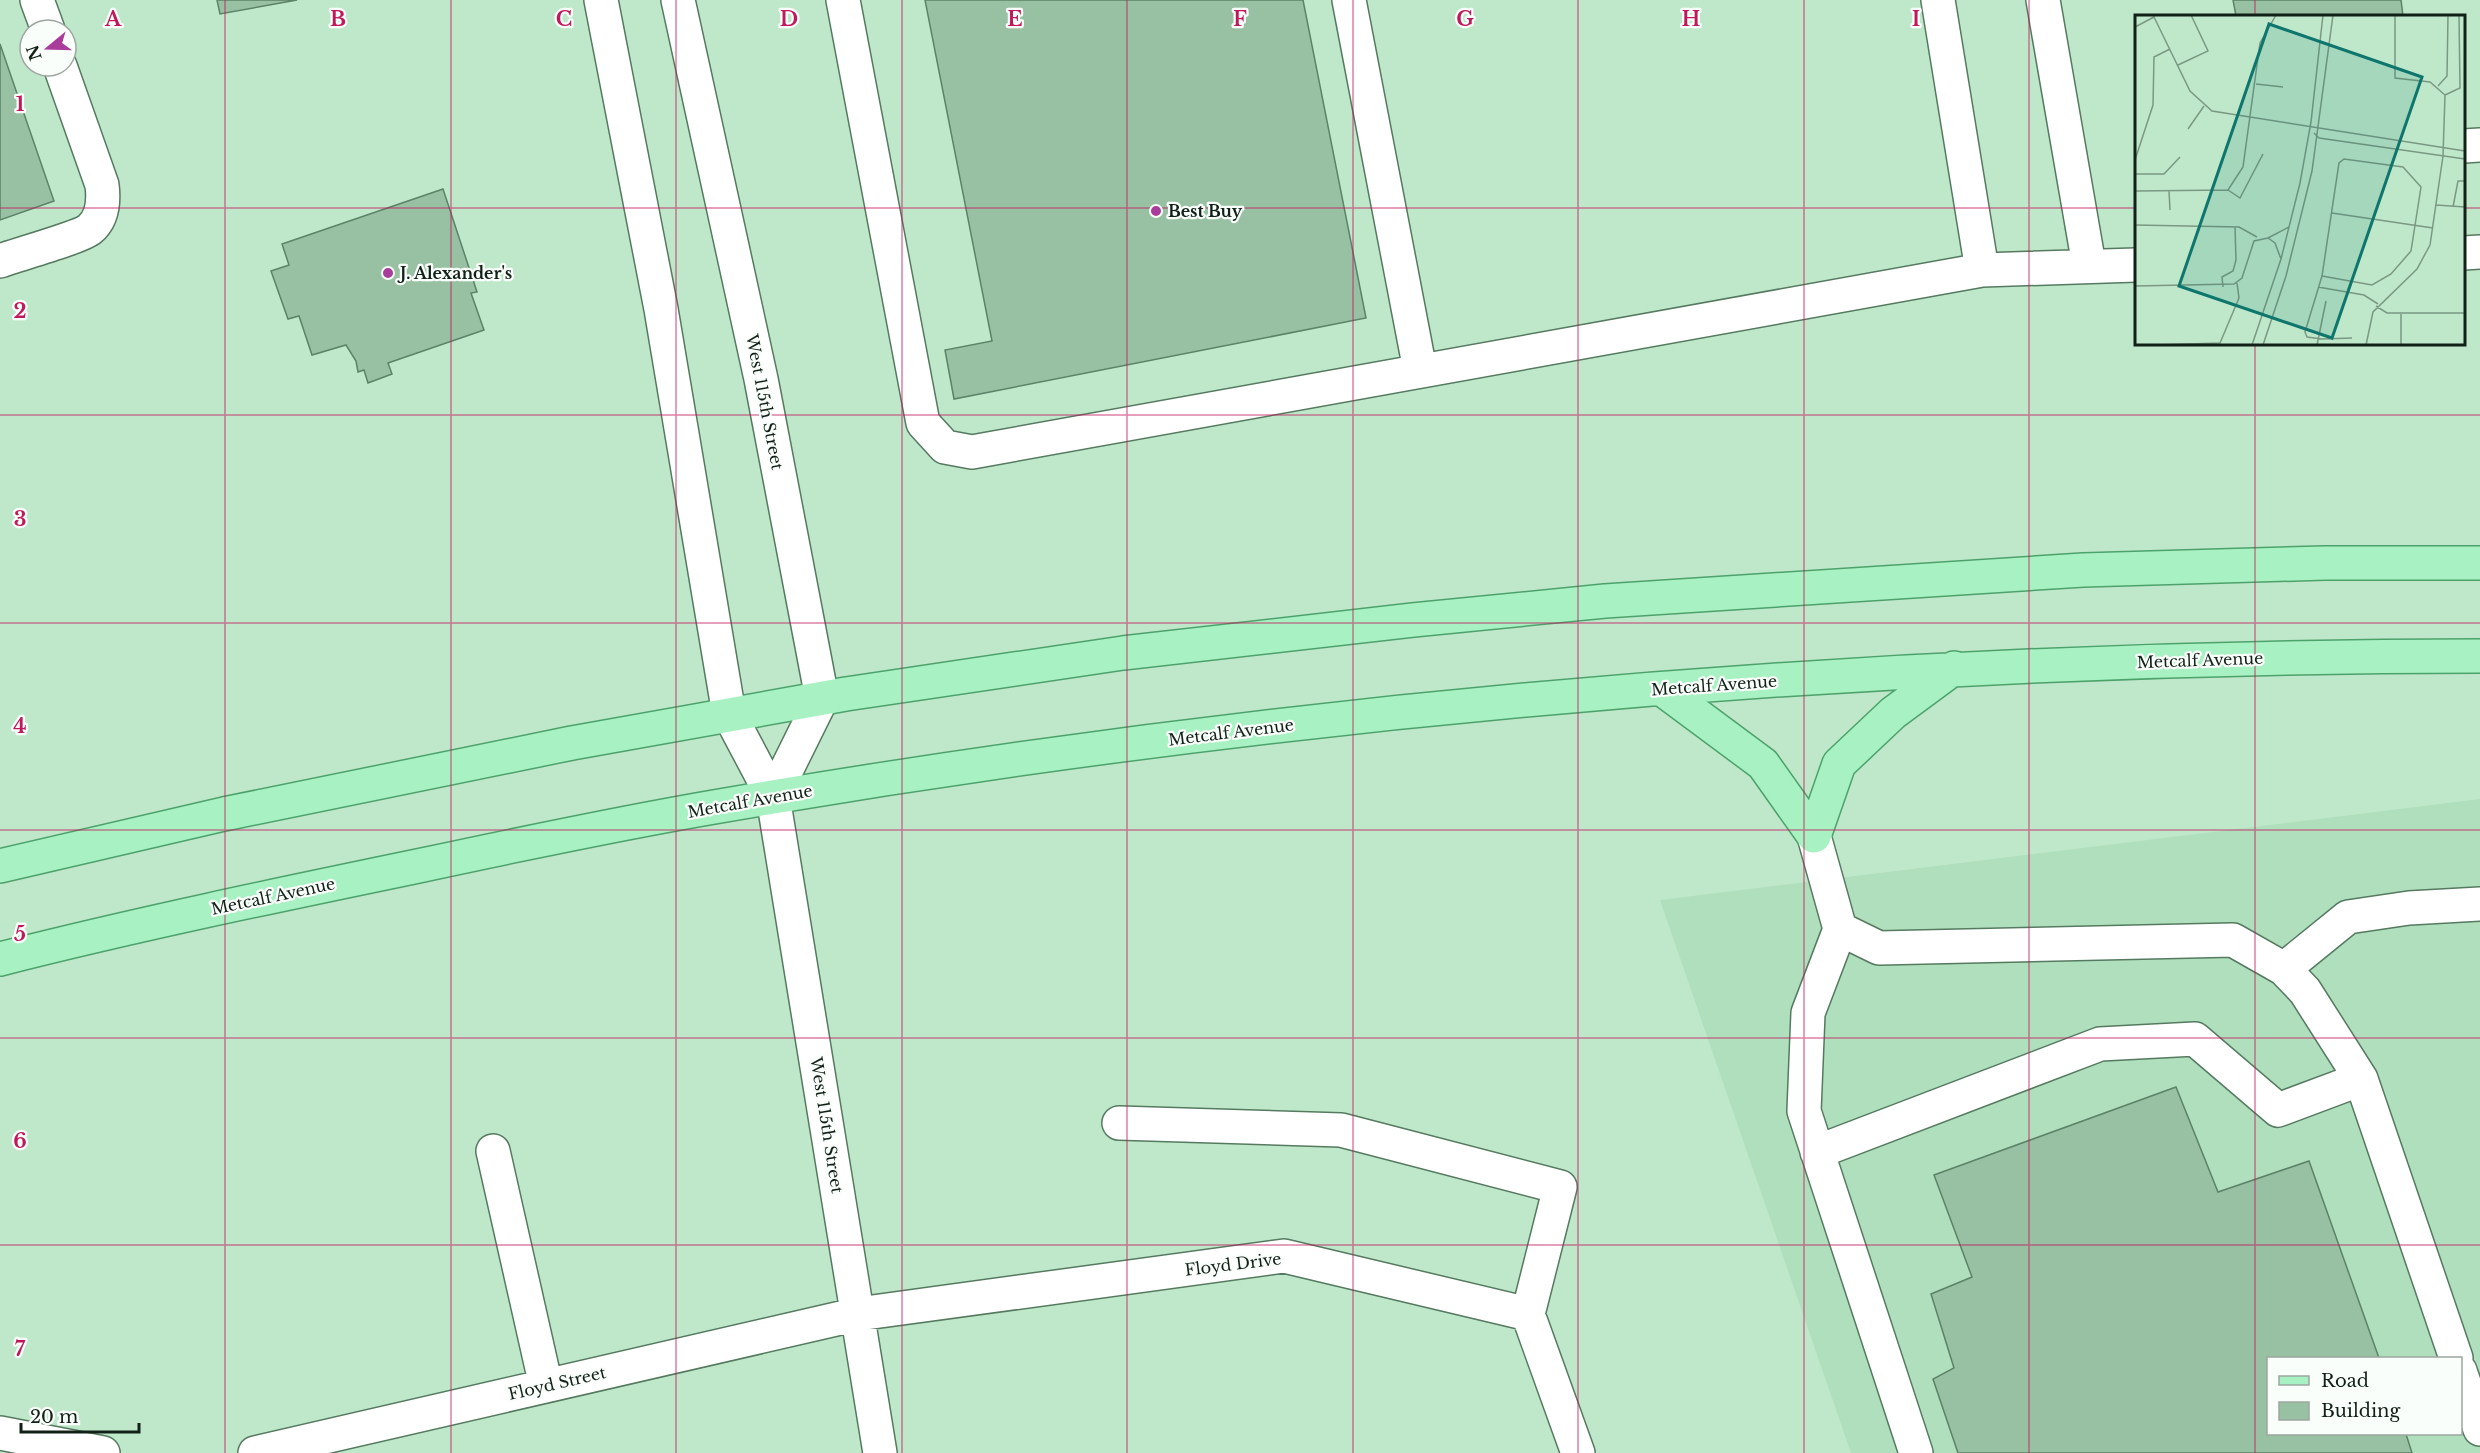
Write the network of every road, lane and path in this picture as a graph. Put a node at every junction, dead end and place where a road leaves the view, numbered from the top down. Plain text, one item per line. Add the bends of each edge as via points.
1 (601, 0) edge
2 (678, 0) edge
3 (843, 0) edge
4 (1349, 0) edge
5 (1938, 0) edge
6 (2043, 0) edge
7 (64, 78) edge
8 (2480, 145) edge
9 (2465, 146) edge
10 (2480, 252) edge
11 (2465, 253) edge
12 (0, 261) edge
13 (2089, 265) junction
14 (2135, 265) edge
15 (1982, 270) junction
16 (1420, 370) junction
17 (2480, 563) edge
18 (2480, 656) edge
19 (1954, 668) junction
20 (1662, 689) junction
21 (822, 698) junction
22 (729, 714) junction
23 (773, 797) junction
24 (1814, 836) junction
25 (0, 866) edge
26 (2480, 904) edge
27 (1840, 929) junction
28 (0, 959) edge
29 (2284, 969) junction
30 (2361, 1079) junction
31 (1119, 1123) dead end
32 (493, 1151) dead end
33 (1817, 1152) junction
34 (858, 1314) junction
35 (1528, 1314) junction
36 (2455, 1357) edge
37 (2462, 1377) edge
38 (546, 1386) junction
39 (2480, 1429) edge
40 (0, 1433) edge
41 (103, 1453) edge
42 (255, 1453) edge
43 (880, 1453) edge
44 (1578, 1453) edge
45 (1916, 1453) edge

1 - 22 street, West 115th Street via 661,309
2 - 21 street, West 115th Street via 762,379
3 - 16 street via 923,423 945,447 972,453
4 - 16 street
5 - 15 street
6 - 13 street
7 - 12 street via 102,185 104,201 100,216 89,230
8 - 9 street
10 - 11 street
13 - 14 street
13 - 15 street
15 - 16 street
17 - 21 main road via 2083,570 1605,601 1123,653
18 - 19 main road, Metcalf Avenue via 2336,656
19 - 20 main road, Metcalf Avenue
19 - 24 main road via 1893,713 1839,764
20 - 23 main road, Metcalf Avenue via 1257,728
20 - 24 main road via 1763,764
21 - 22 main road
21 - 23 street
22 - 23 street, West 115th Street
22 - 25 main road via 224,814
23 - 28 main road, Metcalf Avenue via 266,897
23 - 34 street, West 115th Street
24 - 27 street
26 - 29 street via 2348,917
27 - 29 street via 1879,948 2233,940
27 - 33 street via 1808,1013 1804,1111
29 - 30 street via 2305,991
30 - 33 street via 2278,1110 2195,1039 2100,1044
30 - 36 street
31 - 35 street via 1341,1130 1560,1186
32 - 38 street
33 - 45 street
34 - 35 street, Floyd Drive via 1284,1256
34 - 38 street, Floyd Street
34 - 43 street, West 115th Street
35 - 44 street
37 - 39 street
38 - 42 street, Floyd Street
40 - 41 street

